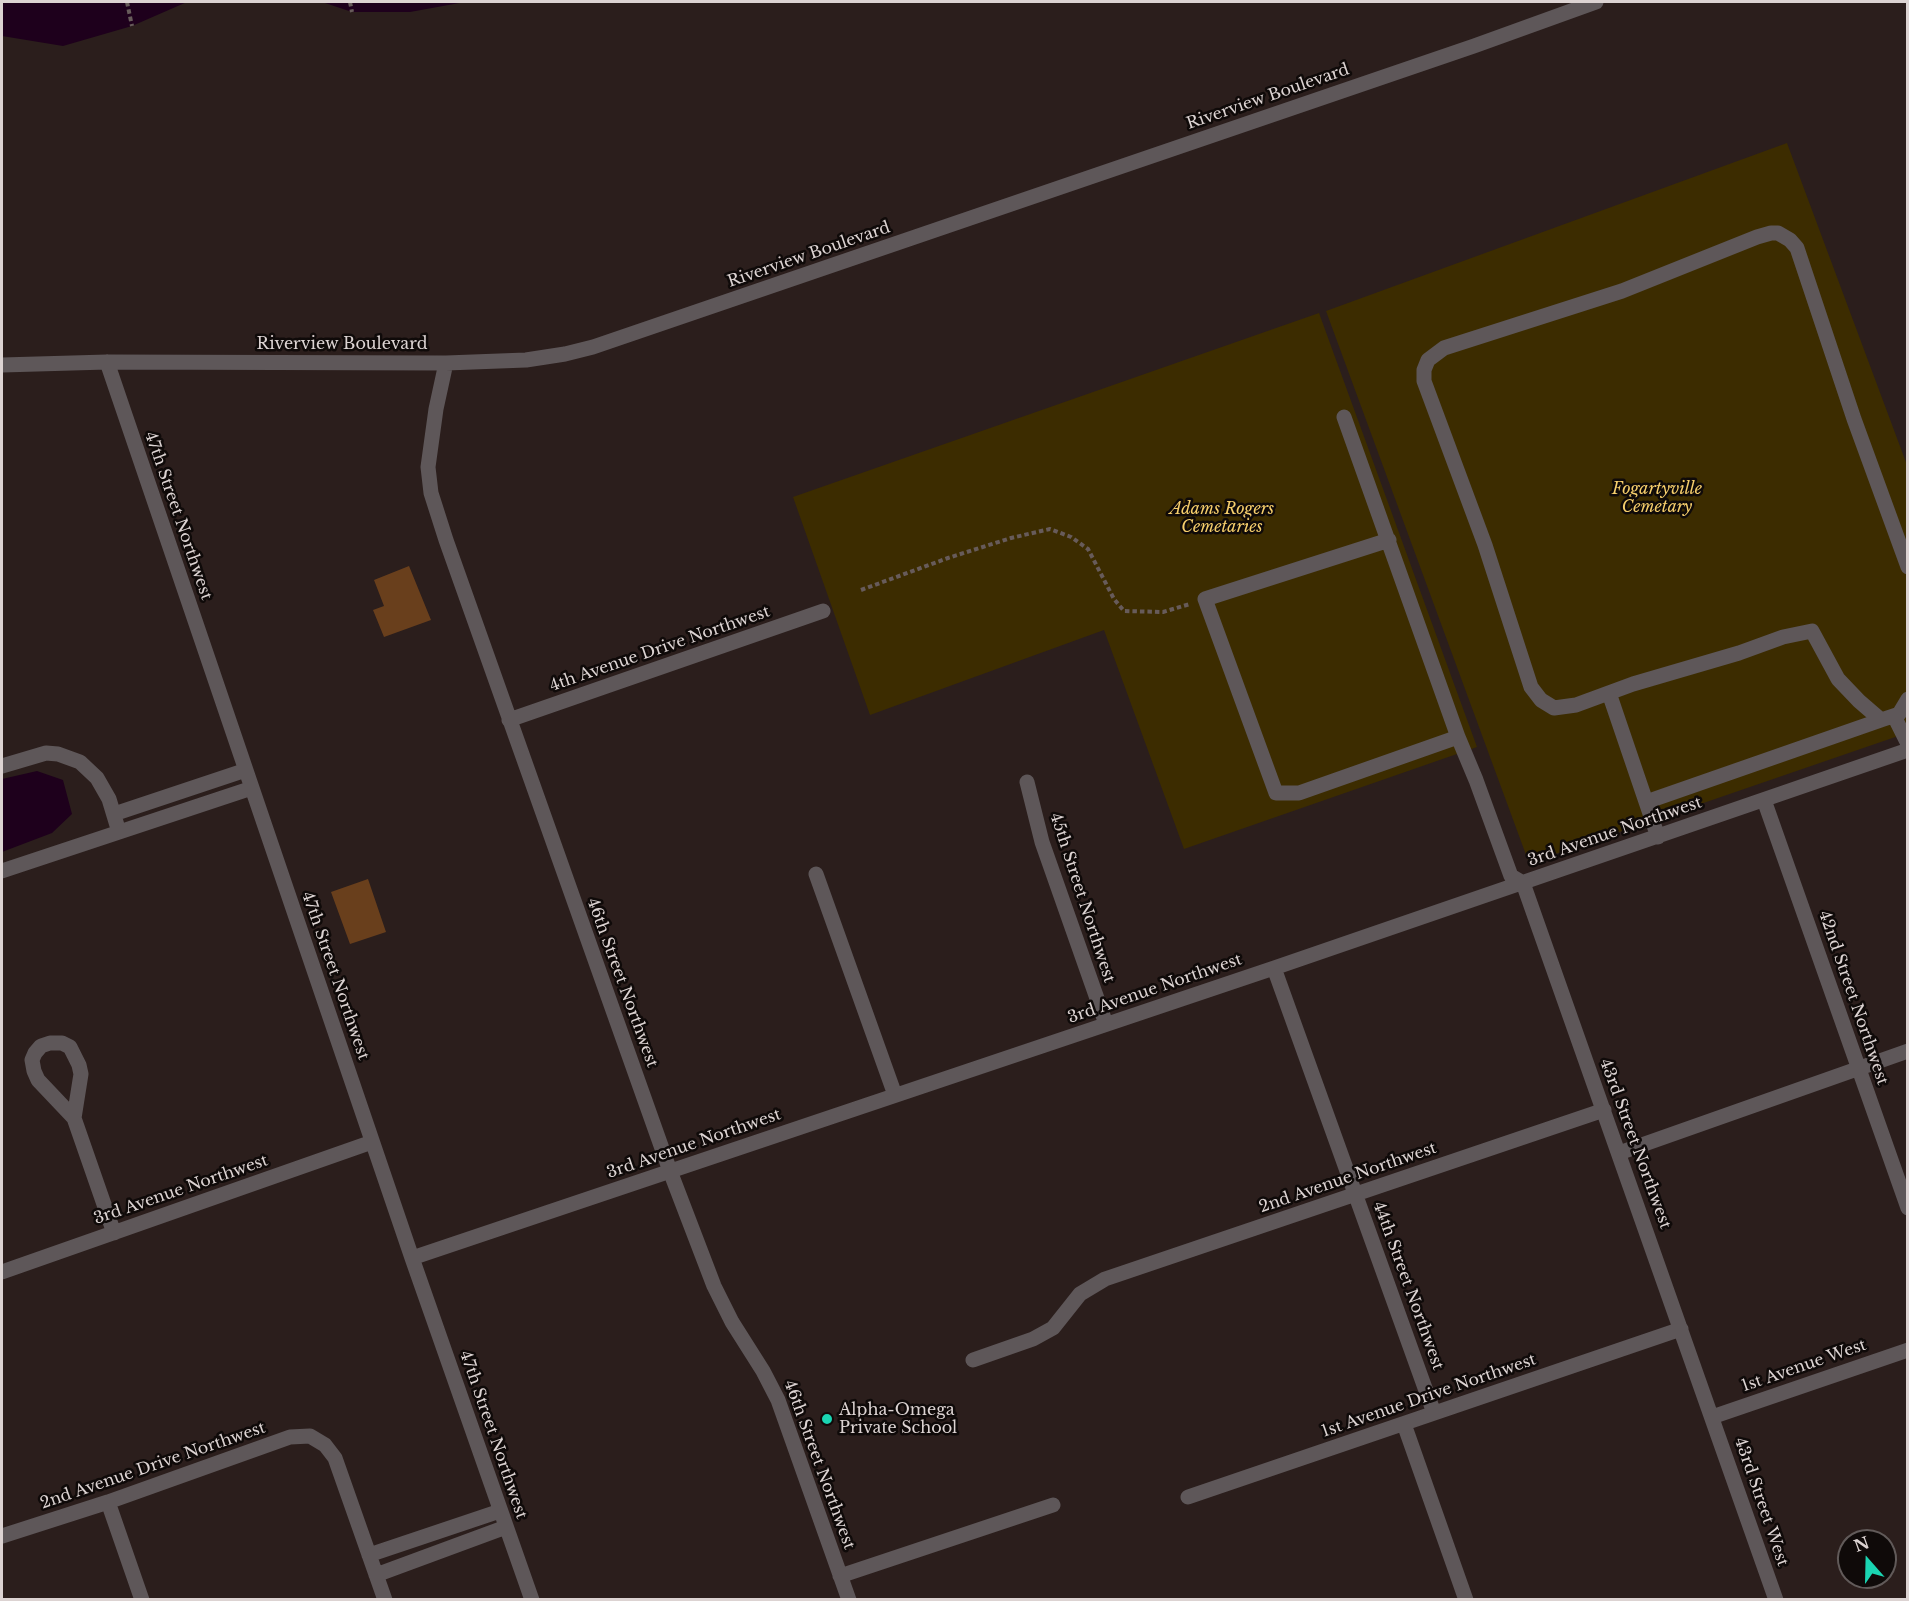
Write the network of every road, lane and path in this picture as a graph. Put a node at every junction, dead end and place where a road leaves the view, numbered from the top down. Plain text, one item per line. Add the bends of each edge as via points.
1 (126, 2) edge
2 (350, 2) edge
3 (1596, 2) edge
4 (352, 12) dead end
5 (132, 26) dead end
6 (107, 362) junction
7 (446, 363) junction
8 (2, 365) edge
9 (1344, 417) dead end
10 (1389, 540) junction
11 (1908, 567) edge
12 (861, 590) dead end
13 (1205, 599) junction
14 (823, 611) dead end
15 (1609, 693) junction
16 (1908, 699) edge
17 (1888, 718) junction
18 (509, 720) junction
19 (1458, 737) junction
20 (1908, 744) edge
21 (1908, 750) edge
22 (2, 766) edge
23 (246, 770) junction
24 (1027, 782) dead end
25 (252, 788) junction
26 (1764, 800) junction
27 (1646, 802) junction
28 (114, 814) junction
29 (119, 832) junction
30 (1658, 837) junction
31 (2, 871) edge
32 (816, 874) dead end
33 (1523, 883) junction
34 (1274, 968) junction
35 (1106, 1024) junction
36 (1908, 1052) edge
37 (1858, 1068) junction
38 (895, 1095) junction
39 (1604, 1110) junction
40 (74, 1118) junction
41 (372, 1142) junction
42 (1619, 1153) junction
43 (670, 1171) junction
44 (1356, 1194) junction
45 (1908, 1208) edge
46 (114, 1233) junction
47 (412, 1258) junction
48 (2, 1272) edge
49 (1681, 1329) junction
50 (1908, 1350) edge
51 (973, 1360) dead end
52 (1434, 1413) junction
53 (1712, 1417) junction
54 (1404, 1424) junction
55 (1188, 1497) dead end
56 (108, 1502) junction
57 (1053, 1505) dead end
58 (500, 1510) junction
59 (506, 1527) junction
60 (2, 1536) edge
61 (369, 1555) junction
62 (376, 1575) junction
63 (840, 1576) junction
64 (142, 1599) edge
65 (385, 1599) edge
66 (532, 1599) edge
67 (849, 1599) edge
68 (1466, 1599) edge
69 (1776, 1599) edge

1 - 5 path
2 - 4 path
3 - 7 street, Riverview Boulevard via 593,347 526,360
6 - 7 street, Riverview Boulevard
6 - 8 street, Riverview Boulevard
6 - 23 street, 47th Street Northwest
7 - 18 street, 46th Street Northwest via 430,445 431,493
9 - 10 street, 43rd Street Northwest
10 - 13 street
10 - 19 street, 43rd Street Northwest
11 - 15 street via 1797,248 1778,233 1757,237 1622,291 1444,348 1428,360 1424,381 1532,687 1541,700 1554,708
12 - 13 path via 948,558 1050,529 1088,549 1124,611 1163,612
13 - 19 street via 1276,793 1299,793
14 - 18 street, 4th Avenue Drive Northwest
15 - 17 street via 1784,636 1812,631 1838,679 1859,701
15 - 27 street
16 - 17 street via 1899,714
17 - 20 street
17 - 27 street
18 - 43 street, 46th Street Northwest
19 - 33 street, 43rd Street Northwest via 1511,876
21 - 26 street, 3rd Avenue Northwest
22 - 28 street via 46,753 69,757 97,778
23 - 25 street, 47th Street Northwest
23 - 28 street
24 - 35 street, 45th Street Northwest via 1042,842
25 - 29 street
25 - 41 street, 47th Street Northwest
26 - 30 street, 3rd Avenue Northwest
26 - 37 street, 42nd Street Northwest
27 - 30 street
28 - 29 street
29 - 31 street
30 - 33 street, 3rd Avenue Northwest
32 - 38 street
33 - 34 street, 3rd Avenue Northwest
33 - 39 street, 43rd Street Northwest
34 - 35 street, 3rd Avenue Northwest
34 - 44 street, 44th Street Northwest
35 - 38 street, 3rd Avenue Northwest
36 - 37 street
37 - 42 street
37 - 45 street, 42nd Street Northwest
38 - 43 street, 3rd Avenue Northwest
39 - 42 street, 43rd Street Northwest
39 - 44 street, 2nd Avenue Northwest
40 - 40 street via 79,1065 70,1047 62,1043 41,1046 32,1060 38,1080
40 - 46 street
41 - 46 street, 3rd Avenue Northwest
41 - 47 street, 47th Street Northwest
42 - 49 street, 43rd Street Northwest
43 - 47 street, 3rd Avenue Northwest
43 - 63 street, 46th Street Northwest via 714,1286 778,1400
44 - 51 street, 2nd Avenue Northwest via 1105,1279 1080,1294 1053,1328 1034,1339
44 - 52 street, 44th Street Northwest
46 - 48 street, 3rd Avenue Northwest
47 - 58 street, 47th Street Northwest
49 - 52 street, 1st Avenue Drive Northwest
49 - 53 street, 43rd Street Northwest
50 - 53 street, 1st Avenue West
52 - 54 street, 1st Avenue Drive Northwest
53 - 69 street, 43rd Street West
54 - 55 street, 1st Avenue Drive Northwest
54 - 68 street
56 - 60 street, 2nd Avenue Drive Northwest
56 - 61 street, 2nd Avenue Drive Northwest via 290,1437 310,1436 325,1445 334,1458
56 - 64 street
57 - 63 street
58 - 59 street, 47th Street Northwest
58 - 61 street
59 - 62 street
59 - 66 street, 47th Street Northwest
61 - 62 street
62 - 65 street
63 - 67 street, 46th Street Northwest

